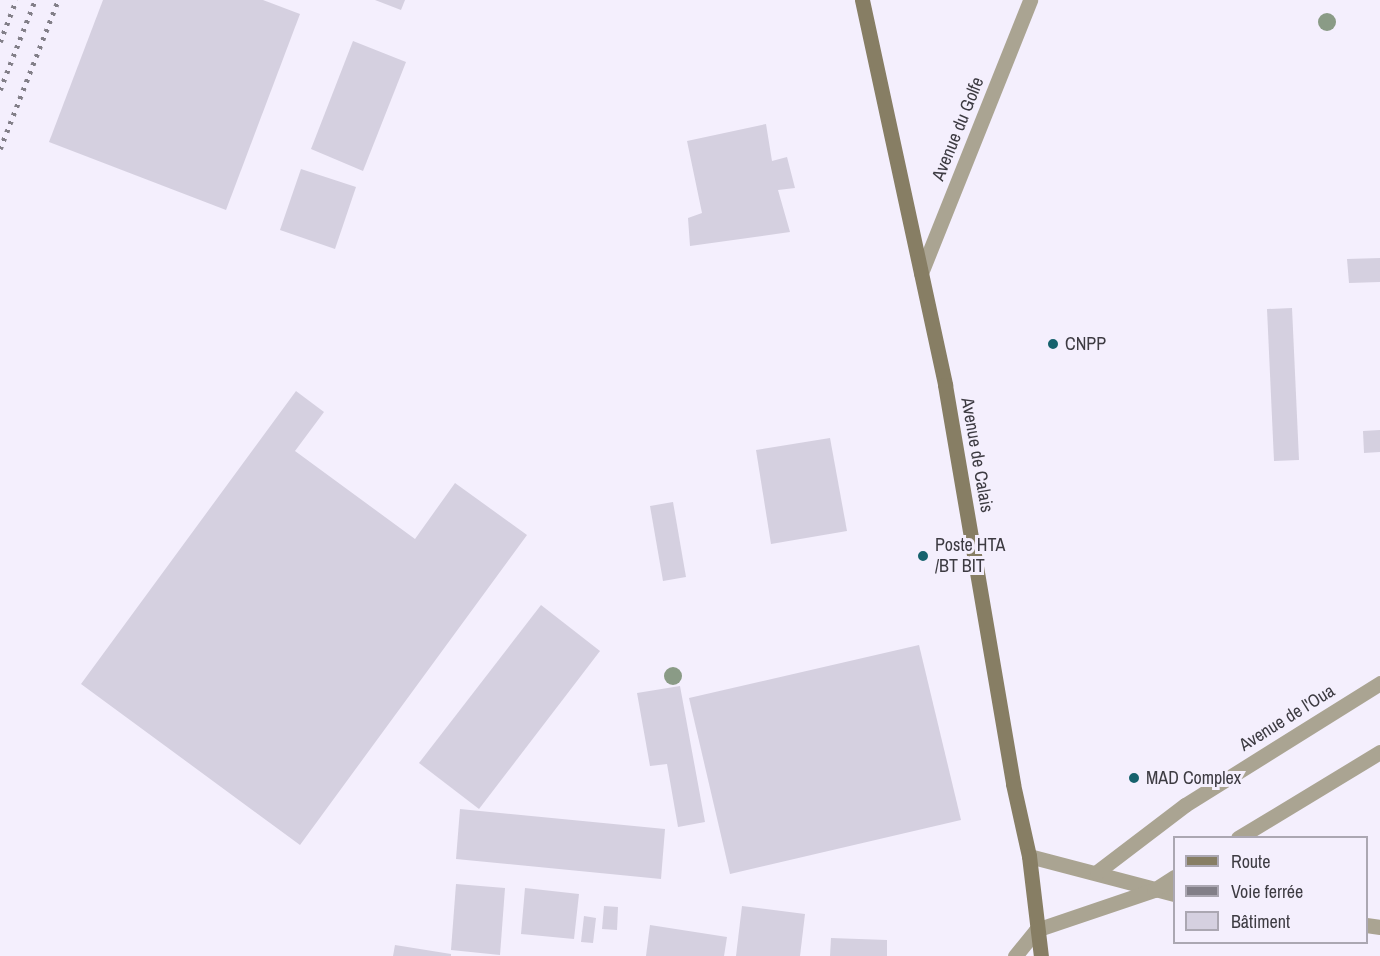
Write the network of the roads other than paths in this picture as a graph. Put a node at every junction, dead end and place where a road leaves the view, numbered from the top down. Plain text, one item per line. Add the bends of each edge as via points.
1 (862, 0) edge
2 (1030, 0) edge
3 (921, 273) junction
4 (1380, 683) edge
5 (1380, 752) edge
6 (1240, 836) edge
7 (1029, 856) junction
8 (1097, 872) junction
9 (1173, 878) edge
10 (1154, 891) junction
11 (1173, 894) edge
12 (1036, 930) junction
13 (1016, 952) edge
14 (1041, 956) edge

1 - 3 main road, Avenue de Calais
2 - 3 street, Avenue du Golfe
3 - 7 main road, Avenue de Calais via 945,385 1013,784
4 - 8 street, Avenue de l'Oua via 1185,805
5 - 6 street
7 - 8 street
7 - 12 main road, Avenue de Calais
8 - 10 street
9 - 10 street
10 - 11 street
10 - 12 street
12 - 13 street
12 - 14 main road, Avenue de Calais

